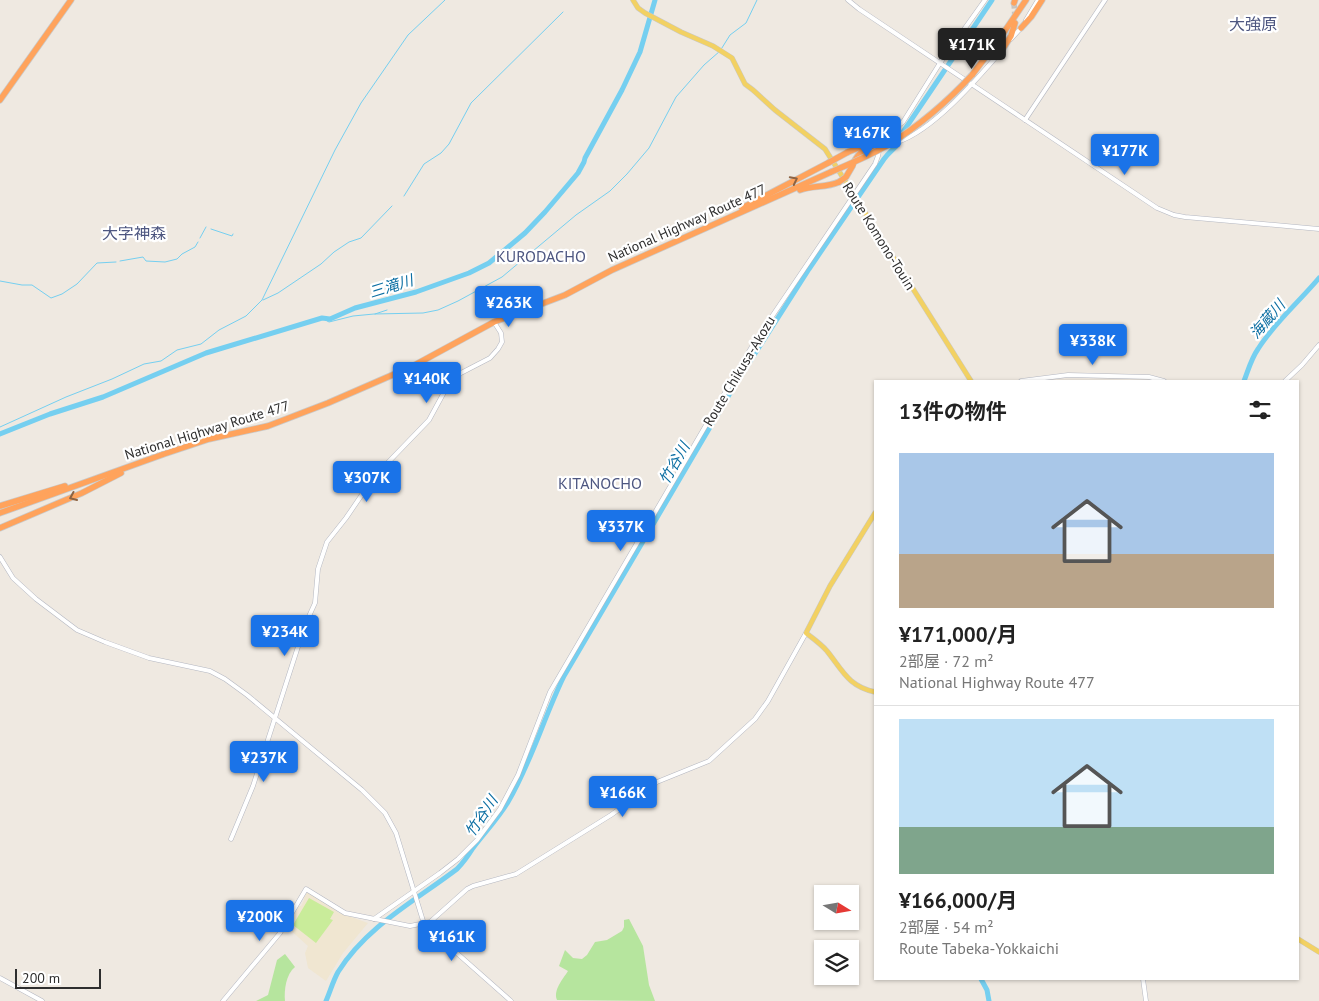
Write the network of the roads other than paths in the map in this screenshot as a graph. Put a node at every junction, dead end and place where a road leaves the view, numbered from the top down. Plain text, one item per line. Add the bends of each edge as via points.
1 (71, 0) edge
2 (633, 0) edge
3 (848, 0) edge
4 (985, 0) edge
5 (1026, 0) edge
6 (1038, 0) edge
7 (1042, 0) edge
8 (1104, 0) edge
9 (1015, 24) tunnel mouth
10 (1021, 28) junction
11 (1002, 50) junction
12 (942, 64) junction
13 (972, 84) junction
14 (0, 100) edge
15 (1025, 120) junction
16 (880, 144) junction
17 (855, 198) junction
18 (721, 220) junction
19 (1319, 229) edge
20 (494, 322) junction
21 (1319, 345) edge
22 (970, 380) edge
23 (1028, 380) edge
24 (1160, 380) edge
25 (1286, 380) edge
26 (164, 454) junction
27 (142, 462) junction
28 (0, 506) edge
29 (0, 513) edge
30 (874, 515) edge
31 (0, 528) edge
32 (0, 557) edge
33 (806, 633) junction
34 (874, 692) edge
35 (275, 718) junction
36 (231, 839) dead end
37 (414, 892) junction
38 (375, 920) junction
39 (424, 924) junction
40 (1299, 940) edge
41 (1319, 952) edge
42 (0, 978) edge
43 (1143, 980) edge
44 (42, 1001) edge
45 (223, 1001) edge
46 (511, 1001) edge
47 (1146, 1001) edge

1 - 14 highway
2 - 17 main road, Route Komono-Touin via 645,13 732,58 745,84 825,149
3 - 12 main road
4 - 12 main road
5 - 18 highway, National Highway Route 477, bridge via 972,75 910,130 831,172
6 - 10 main road
7 - 10 highway
8 - 15 main road
9 - 11 highway
10 - 11 main road
11 - 13 main road
12 - 13 main road
12 - 16 main road via 902,124 884,135
13 - 15 main road
13 - 16 main road, bridge via 938,116 905,139
15 - 19 main road via 1166,213
16 - 17 main road, Route Chikusa-Akozu via 877,159
18 -> 16 highway, bridge via 848,152 863,145
16 - 18 highway, bridge via 861,152 846,177 833,185 804,188
17 - 22 main road, Route Komono-Touin
17 - 37 main road, Route Chikusa-Akozu via 754,342 550,692 518,775 500,809 458,860
18 - 20 highway, National Highway Route 477 via 565,295
20 - 26 highway, National Highway Route 477 via 412,366 305,412 268,426
20 - 35 main road via 501,334 502,342 498,349 490,358 460,373 448,386 429,420 374,477 327,542 318,569 315,603 305,624
21 - 25 main road
23 - 24 main road via 1081,375
26 - 27 highway, National Highway Route 477
26 -> 31 highway
27 - 28 highway
27 - 29 highway, National Highway Route 477
30 - 33 main road via 830,586
32 - 35 main road via 13,578 77,630 149,658 210,671 237,687
33 - 34 main road via 823,646 846,678 864,690
33 - 39 main road via 755,719 709,761 657,782 611,815 516,874 467,889
35 - 36 main road via 253,786
35 - 37 main road via 385,813 398,838
37 - 38 main road, Route Chikusa-Akozu
37 - 39 main road
38 - 39 main road via 410,926
38 - 45 main road via 345,913 306,889 280,933
39 - 46 main road
40 - 41 main road
42 - 44 main road
43 - 47 main road

